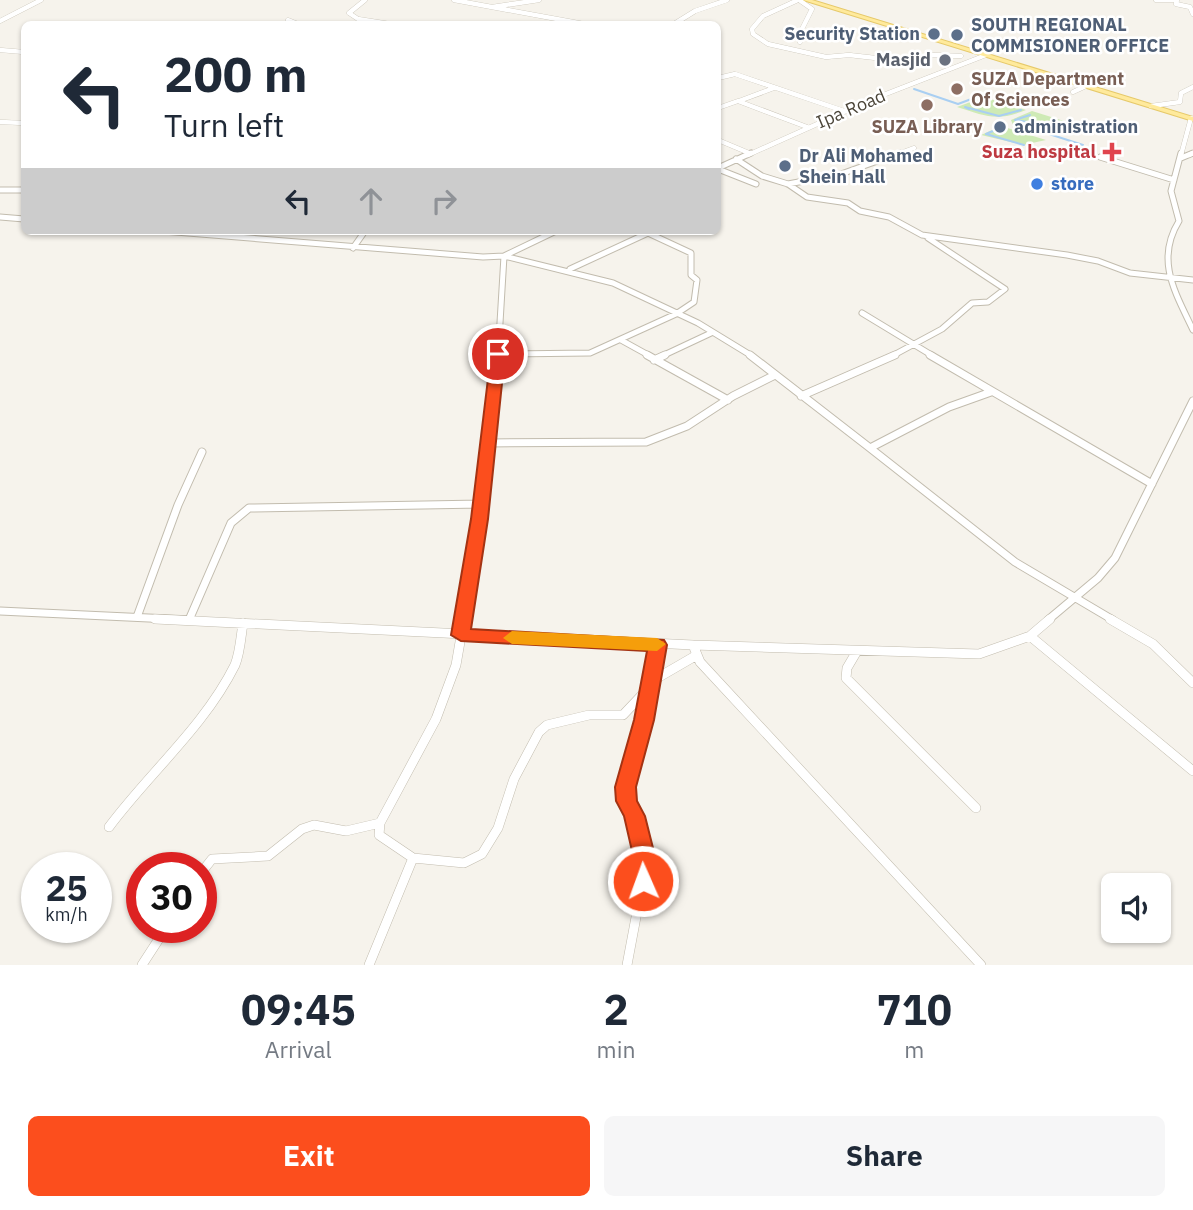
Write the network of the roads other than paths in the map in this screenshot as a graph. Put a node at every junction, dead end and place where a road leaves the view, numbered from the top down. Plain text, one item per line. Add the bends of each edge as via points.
1 (41, 0) edge
2 (365, 0) edge
3 (454, 0) edge
4 (538, 0) edge
5 (727, 0) edge
6 (799, 0) edge
7 (806, 0) edge
8 (1156, 0) edge
9 (1175, 1) edge
10 (1193, 4) edge
11 (491, 8) junction
12 (1193, 14) edge
13 (0, 21) edge
14 (371, 21) edge
15 (567, 21) edge
16 (679, 21) edge
17 (800, 42) dead end
18 (0, 50) edge
19 (21, 52) edge
20 (986, 55) junction
21 (961, 56) dead end
22 (721, 77) edge
23 (1087, 86) junction
24 (1193, 87) edge
25 (775, 88) junction
26 (1073, 92) dead end
27 (738, 101) junction
28 (1177, 104) junction
29 (1151, 106) junction
30 (721, 107) edge
31 (845, 111) junction
32 (1172, 112) junction
33 (1192, 118) edge
34 (0, 122) edge
35 (21, 123) edge
36 (808, 127) junction
37 (721, 141) edge
38 (915, 148) dead end
39 (749, 153) junction
40 (1193, 153) edge
41 (1100, 157) dead end
42 (1181, 158) junction
43 (736, 159) junction
44 (721, 166) edge
45 (721, 169) edge
46 (1174, 180) junction
47 (756, 184) dead end
48 (789, 184) junction
49 (0, 190) edge
50 (21, 190) edge
51 (0, 217) edge
52 (21, 219) edge
53 (208, 235) edge
54 (362, 235) edge
55 (548, 235) edge
56 (641, 235) edge
57 (653, 235) edge
58 (922, 235) junction
59 (353, 248) junction
60 (504, 256) junction
61 (569, 270) junction
62 (1171, 279) junction
63 (1193, 280) edge
64 (862, 313) dead end
65 (676, 314) junction
66 (1193, 330) edge
67 (711, 333) junction
68 (621, 340) junction
69 (915, 345) junction
70 (498, 354) junction
71 (654, 360) junction
72 (775, 375) junction
73 (991, 392) junction
74 (801, 396) junction
75 (728, 400) junction
76 (1193, 401) edge
77 (488, 443) junction
78 (870, 448) junction
79 (202, 452) dead end
80 (1152, 484) junction
81 (481, 504) junction
82 (1076, 597) junction
83 (0, 611) edge
84 (137, 617) junction
85 (189, 620) junction
86 (243, 623) junction
87 (461, 635) junction
88 (1030, 636) junction
89 (658, 645) junction
90 (695, 650) junction
91 (857, 651) junction
92 (1193, 683) edge
93 (647, 690) junction
94 (1193, 771) edge
95 (976, 808) dead end
96 (380, 823) junction
97 (109, 827) dead end
98 (217, 858) edge
99 (413, 858) junction
100 (156, 943) edge
101 (142, 965) edge
102 (369, 965) edge
103 (627, 965) edge
104 (981, 965) edge

1 - 13 street
2 - 14 street via 349,13
3 - 11 street
4 - 11 street
5 - 16 street
6 - 17 street via 813,9
6 - 21 street via 763,16 753,34 768,44 826,57 911,62 933,55
7 - 20 main road
8 - 9 street
9 - 10 street
9 - 12 street via 1186,4
11 - 15 street
18 - 19 street
20 - 23 main road
20 - 31 street, Ipa Road
22 - 25 street via 735,74
23 - 26 street
23 - 29 main road
24 - 28 street via 1181,93
25 - 27 street
25 - 31 street
27 - 30 street
27 - 36 street
28 - 29 street
28 - 32 street
29 - 32 main road
31 - 36 street, Ipa Road
32 - 33 main road
33 - 42 street
34 - 35 street
36 - 39 street, Ipa Road
37 - 39 street
38 - 48 street via 815,181
39 - 43 street, Ipa Road
40 - 42 street
41 - 46 street
42 - 46 street
43 - 44 street, Ipa Road
43 - 48 street via 762,176
45 - 47 street
46 - 62 street via 1171,191 1179,221 1168,239
48 - 58 street via 807,197 848,203
49 - 50 street
51 - 52 street
53 - 59 street
54 - 59 street
55 - 60 street
56 - 61 street
57 - 65 street via 691,253 691,275 697,280 694,302
58 - 62 street via 1067,255
58 - 69 street via 1005,289 988,302 972,303 958,319
59 - 60 street
60 - 61 street
60 - 70 street
61 - 65 street via 612,282
62 - 63 street
62 - 66 street
64 - 69 street
65 - 67 street
65 - 68 street
67 - 71 street
67 - 72 street
68 - 70 street via 590,353
68 - 71 street
69 - 73 street
69 - 74 street
70 - 77 street
71 - 75 street
72 - 74 street
72 - 75 street
73 - 78 street via 950,407
73 - 80 street
74 - 78 street
75 - 77 street via 687,426 646,442
76 - 80 street
77 - 81 street
78 - 82 street via 1015,562
79 - 84 street
80 - 82 street via 1115,558
81 - 85 street via 249,508 231,523
81 - 87 street
82 - 88 street
82 - 92 street via 1164,653
83 - 84 street
84 - 85 street
85 - 86 street
86 - 87 street
86 - 97 street via 236,663 200,722 137,789
87 - 89 street
87 - 96 street via 450,690
88 - 91 street via 979,654
88 - 94 street
89 - 90 street
89 - 93 street
90 - 91 street
90 - 93 street
90 - 104 street via 814,788
91 - 95 street via 846,678
93 - 99 street via 623,715 589,715 547,725 539,732 482,854 464,863
93 - 103 street via 626,787 646,864
96 - 98 street via 346,831 314,825 302,828 268,856
96 - 99 street via 385,842
99 - 102 street
100 - 101 street

